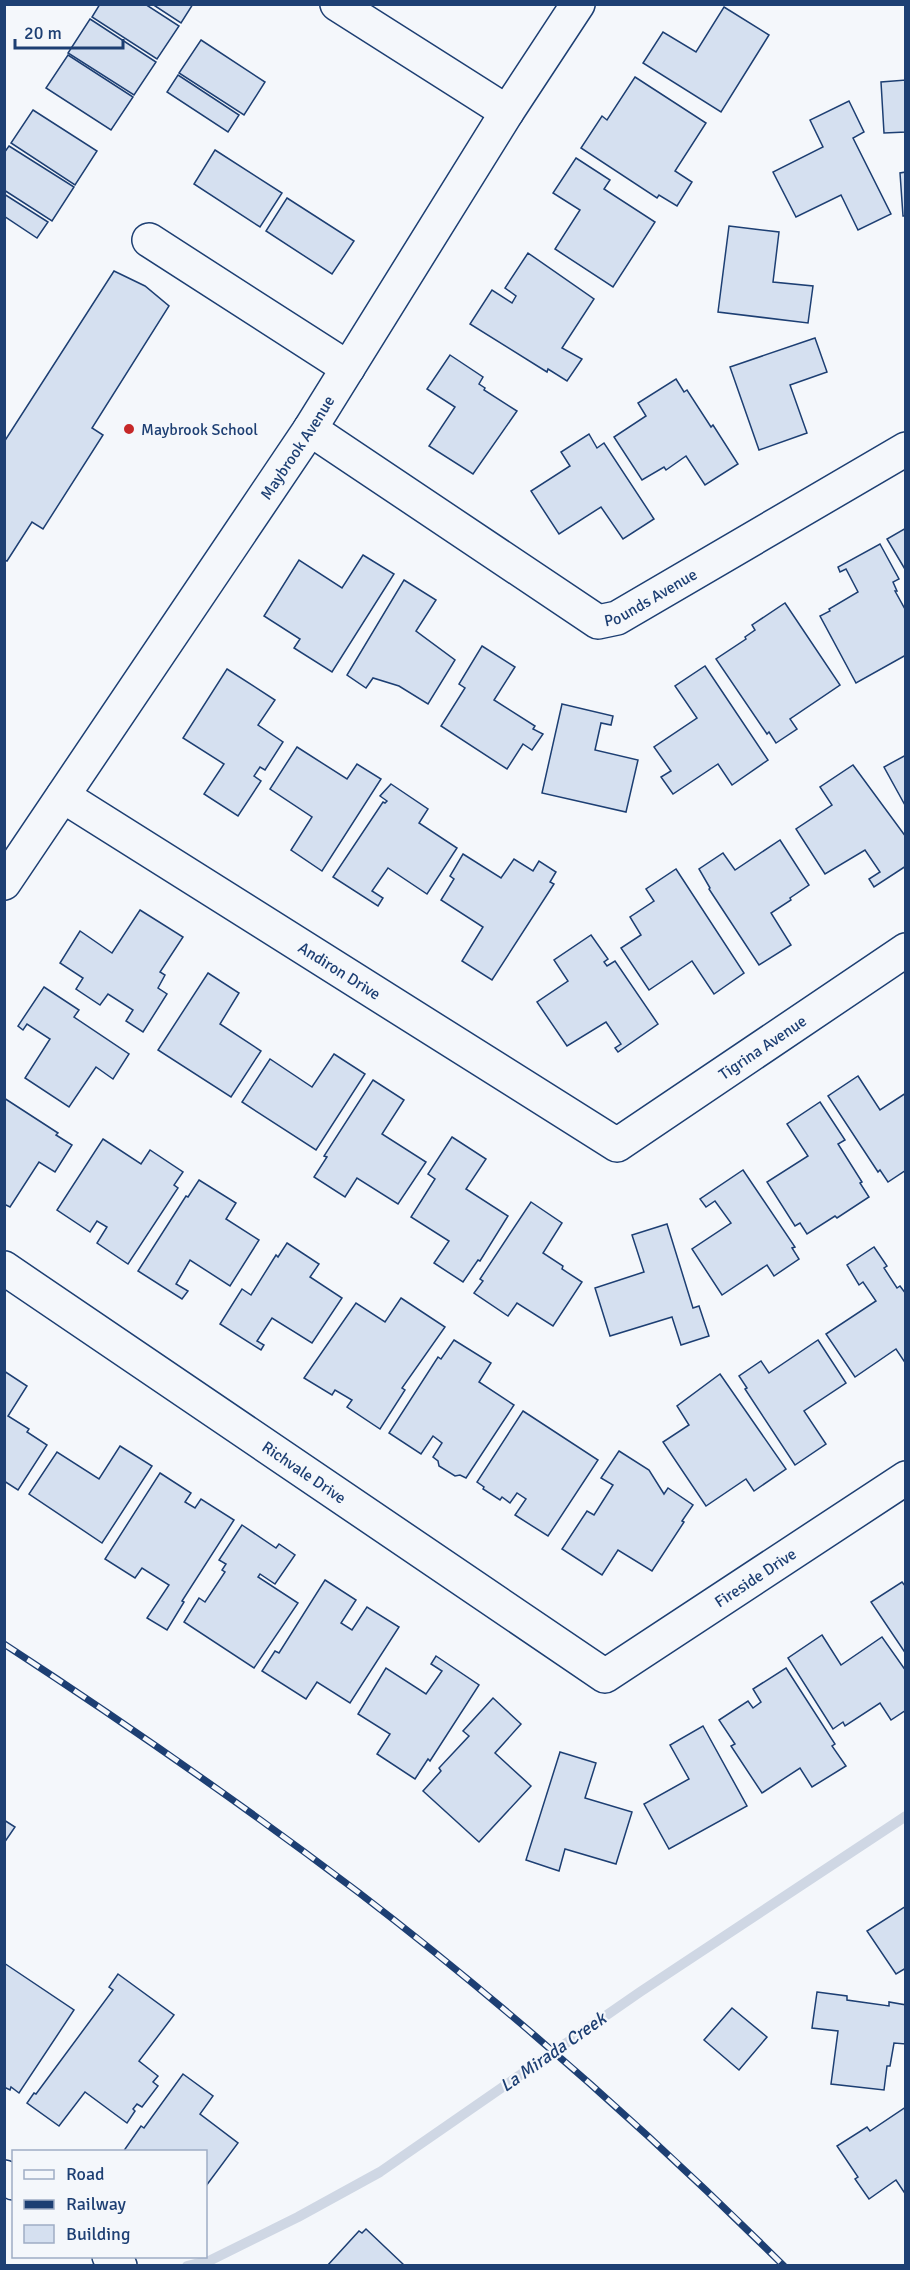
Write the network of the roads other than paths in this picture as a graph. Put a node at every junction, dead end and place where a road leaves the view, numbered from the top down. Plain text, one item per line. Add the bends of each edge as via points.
1 (337, 4) edge
2 (578, 4) edge
3 (507, 112) junction
4 (149, 240) dead end
5 (348, 368) junction
6 (310, 429) junction
7 (906, 449) edge
8 (63, 796) junction
9 (4, 883) edge
10 (906, 950) edge
11 (617, 1145) joint
12 (4, 1268) edge
13 (906, 1478) edge
14 (606, 1676) joint

1 - 3 street
2 - 3 street, Maybrook Avenue
3 - 5 street, Maybrook Avenue
4 - 5 street
5 - 6 street, Maybrook Avenue
6 - 7 street, Pounds Avenue via 598,621 617,618
6 - 8 street, Maybrook Avenue
8 - 9 street, Maybrook Avenue
8 - 11 street, Andiron Drive
10 - 11 street, Tigrina Avenue
12 - 14 street, Richvale Drive
13 - 14 street, Fireside Drive

